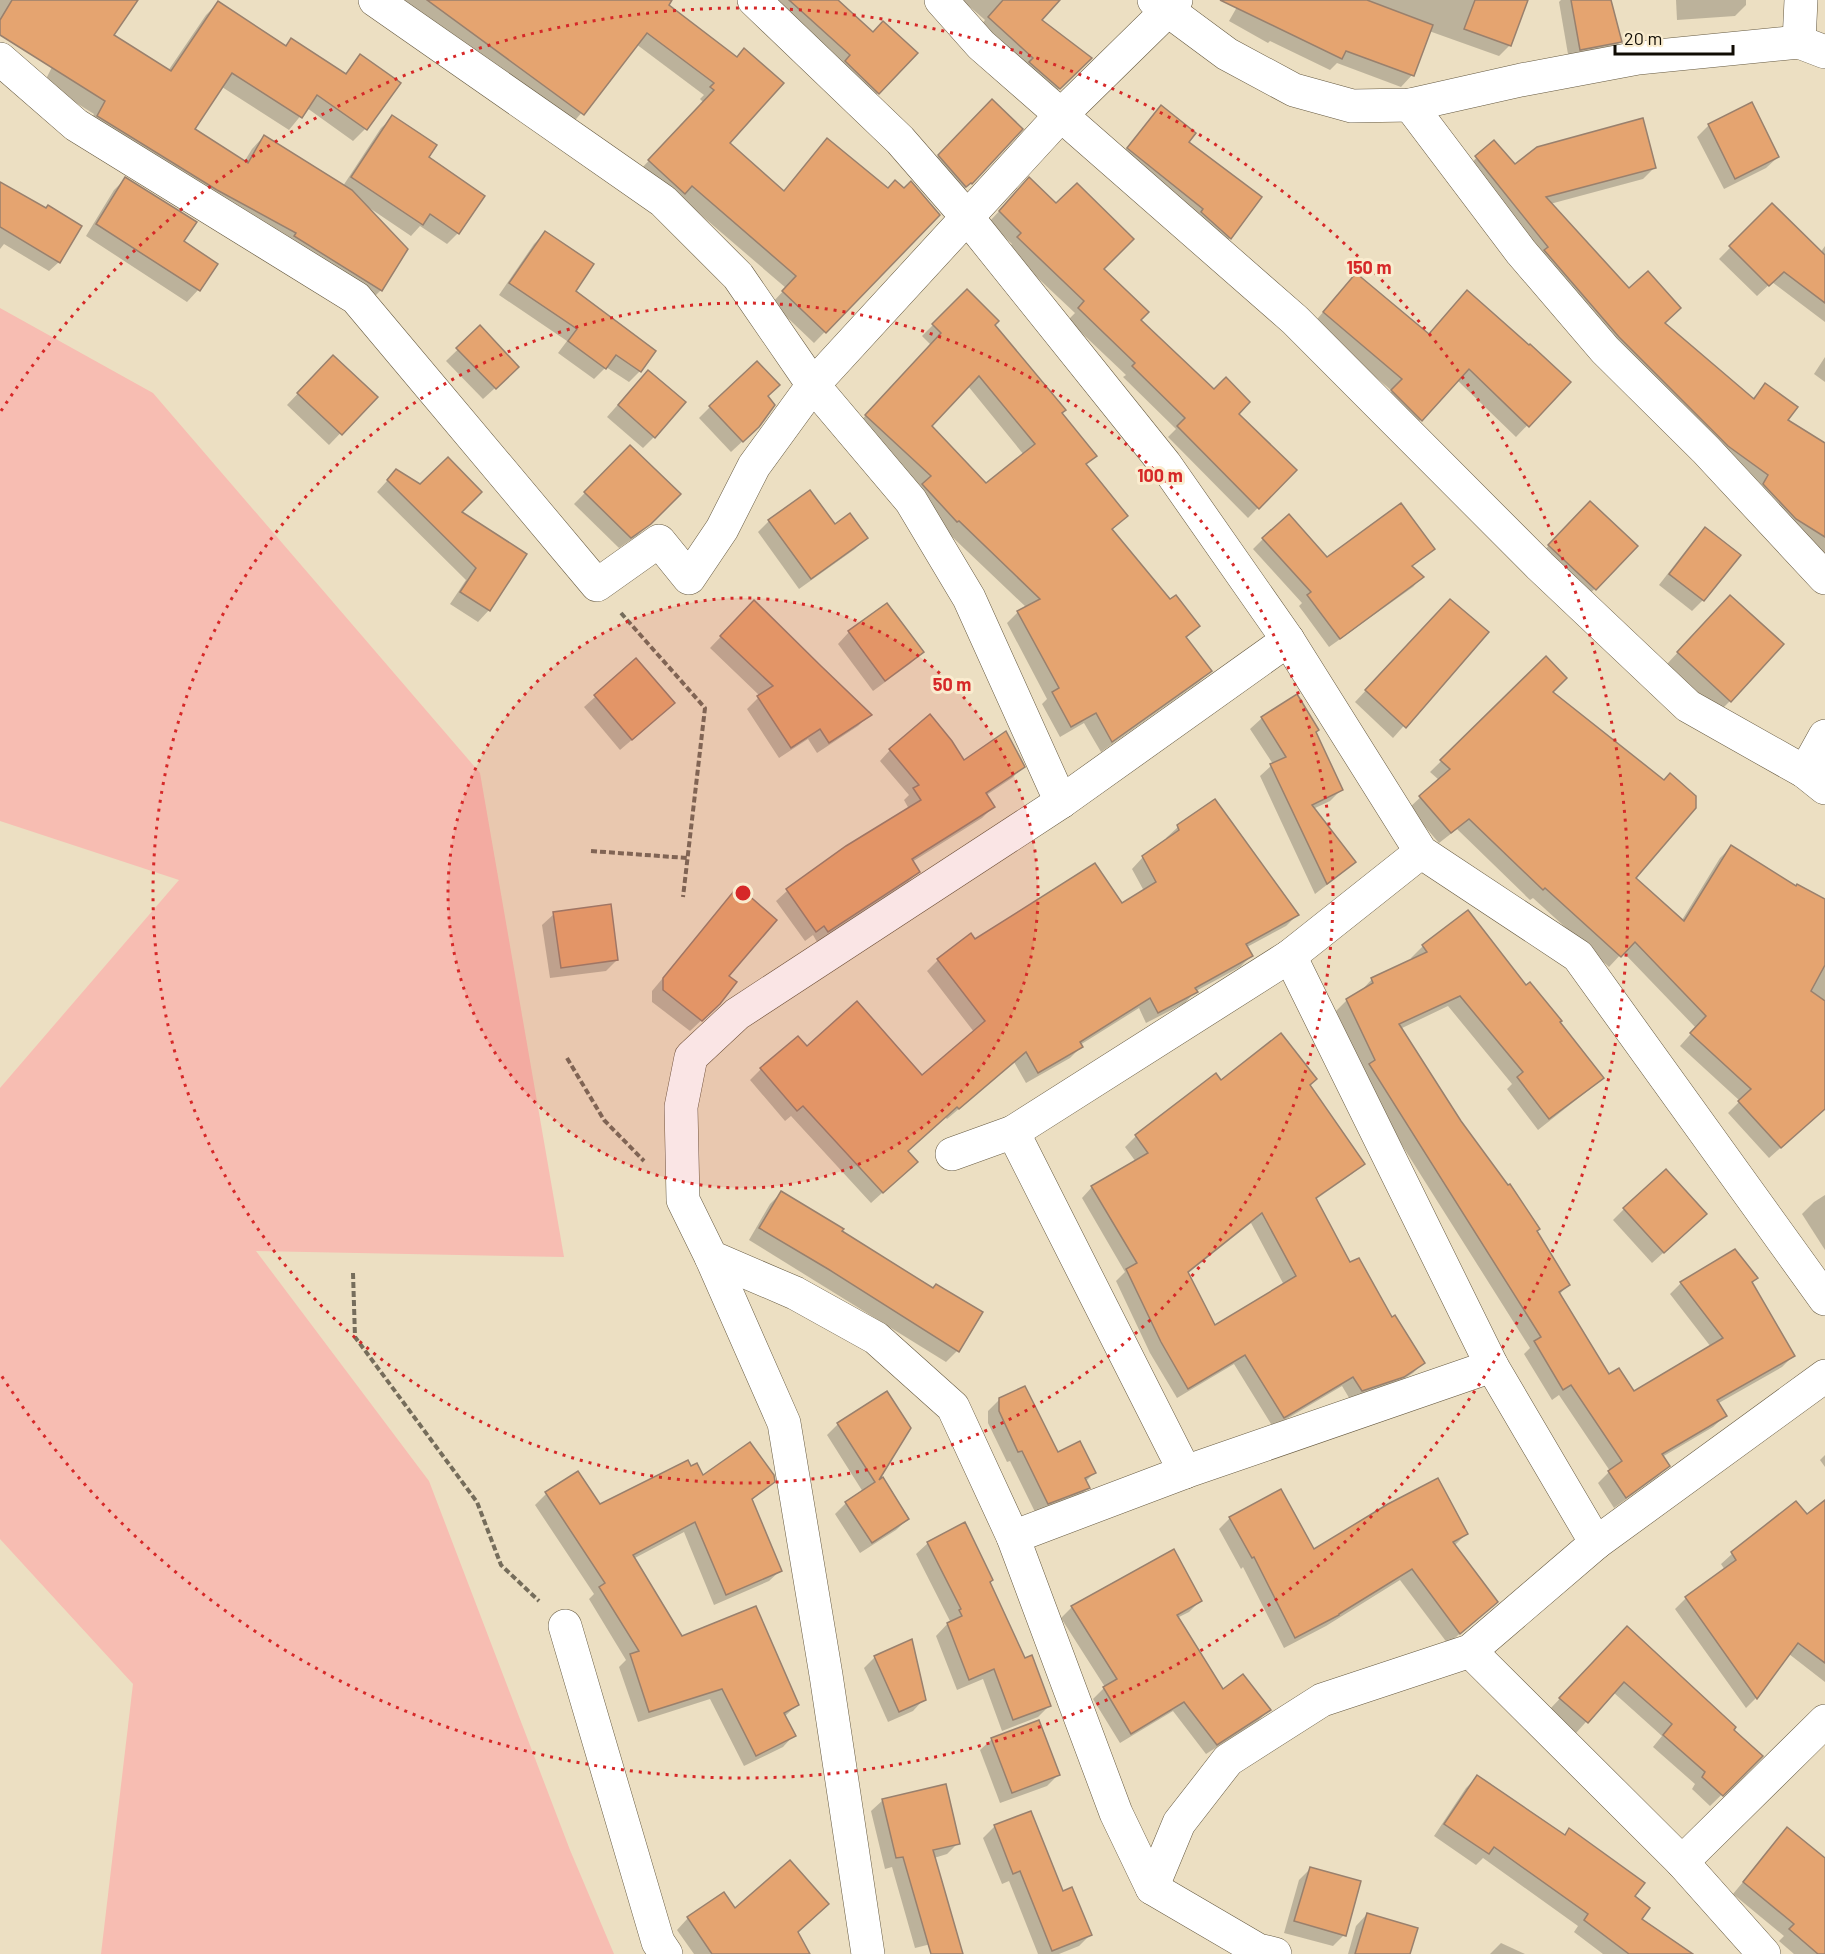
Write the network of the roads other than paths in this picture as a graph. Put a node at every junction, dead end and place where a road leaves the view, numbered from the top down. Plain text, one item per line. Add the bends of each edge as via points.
1 (375, 0) edge
2 (754, 0) edge
3 (941, 0) edge
4 (1801, 0) edge
5 (1166, 4) edge
6 (1812, 47) edge
7 (0, 59) edge
8 (1410, 105) junction
9 (1061, 115) junction
10 (967, 217) junction
11 (813, 385) junction
12 (1825, 578) edge
13 (1288, 640) junction
14 (1825, 736) edge
15 (1815, 780) edge
16 (1061, 802) junction
17 (1421, 852) junction
18 (1290, 956) junction
19 (1013, 1132) junction
20 (952, 1155) dead end
21 (711, 1257) junction
22 (1825, 1299) edge
23 (1492, 1366) junction
24 (1825, 1376) edge
25 (1185, 1472) junction
26 (1013, 1537) junction
27 (1596, 1543) junction
28 (565, 1626) road end
29 (1470, 1651) junction
30 (1825, 1721) edge
31 (1682, 1862) junction
32 (1152, 1888) junction
33 (666, 1954) edge
34 (868, 1954) edge
35 (1275, 1954) edge
36 (1764, 1954) edge

1 - 11 street via 663,201 738,276
2 - 10 street via 900,140
3 - 9 street via 981,45
4 - 6 street
5 - 8 street via 1227,54 1294,90 1352,106
5 - 9 street
6 - 8 street via 1638,58
7 - 11 street via 76,125 356,298 597,585 659,541 689,578 722,529 754,466
8 - 12 street via 1521,252 1605,350 1706,450
9 - 10 street
9 - 15 street via 1295,320 1540,566 1688,706
10 - 11 street
10 - 13 street via 1165,464
11 - 16 street via 917,510 969,598
13 - 16 street
13 - 17 street
14 - 15 street
16 - 21 street via 737,1014 692,1057 681,1107 683,1200
17 - 18 street
17 - 22 street via 1578,956
18 - 19 street
18 - 23 street
19 - 20 street
19 - 25 street
21 - 26 street via 795,1293 876,1338 953,1407
21 - 34 street via 784,1423
23 - 25 street
23 - 27 street
24 - 27 street
25 - 26 street
26 - 32 street via 1116,1813
27 - 29 street
28 - 33 street via 658,1942
29 - 31 street
29 - 32 street via 1322,1700 1228,1760 1179,1823
30 - 31 street
31 - 36 street
32 - 35 street via 1258,1950

